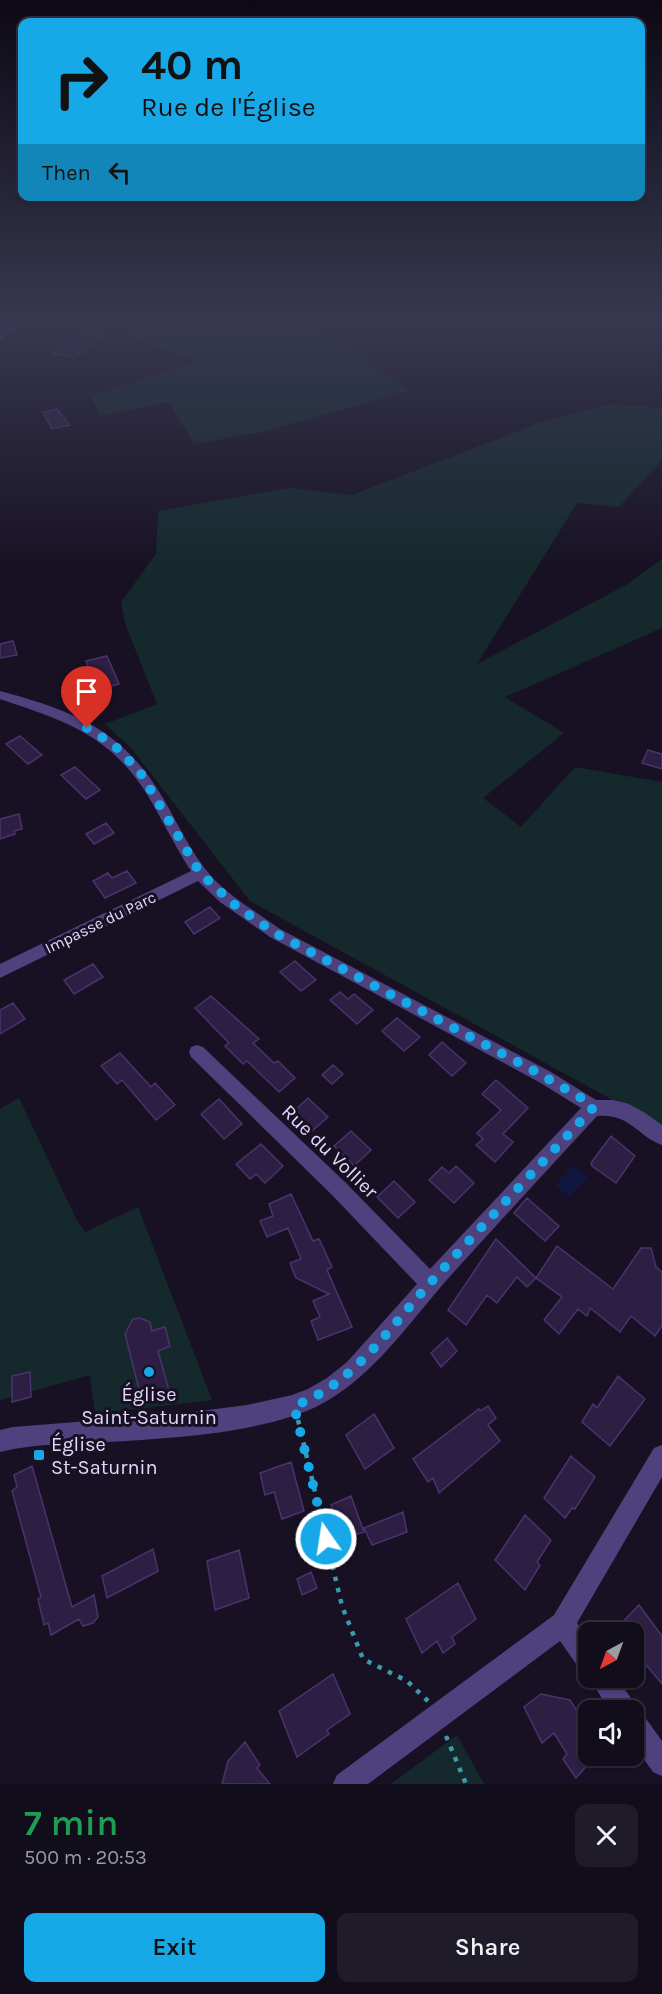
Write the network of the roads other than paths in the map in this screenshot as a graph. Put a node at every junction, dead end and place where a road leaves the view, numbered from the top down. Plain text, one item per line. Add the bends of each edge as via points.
1 (0, 695) edge
2 (200, 873) junction
3 (0, 971) edge
4 (197, 1052) dead end
5 (593, 1108) junction
6 (662, 1137) edge
7 (430, 1283) junction
8 (0, 1441) edge
9 (662, 1456) edge
10 (563, 1624) junction
11 (578, 1645) edge
12 (644, 1738) edge
13 (662, 1763) edge
14 (346, 1784) edge

1 - 2 street via 75,722 113,744 140,772
2 - 3 street, Impasse du Parc
2 - 5 street via 236,906 275,933 526,1067
4 - 7 street, Rue du Vollier
5 - 6 street via 630,1112
5 - 7 street
7 - 8 street via 360,1363 312,1399 294,1406 192,1423 27,1434
9 - 10 street
10 - 11 street
10 - 14 street
12 - 13 street

